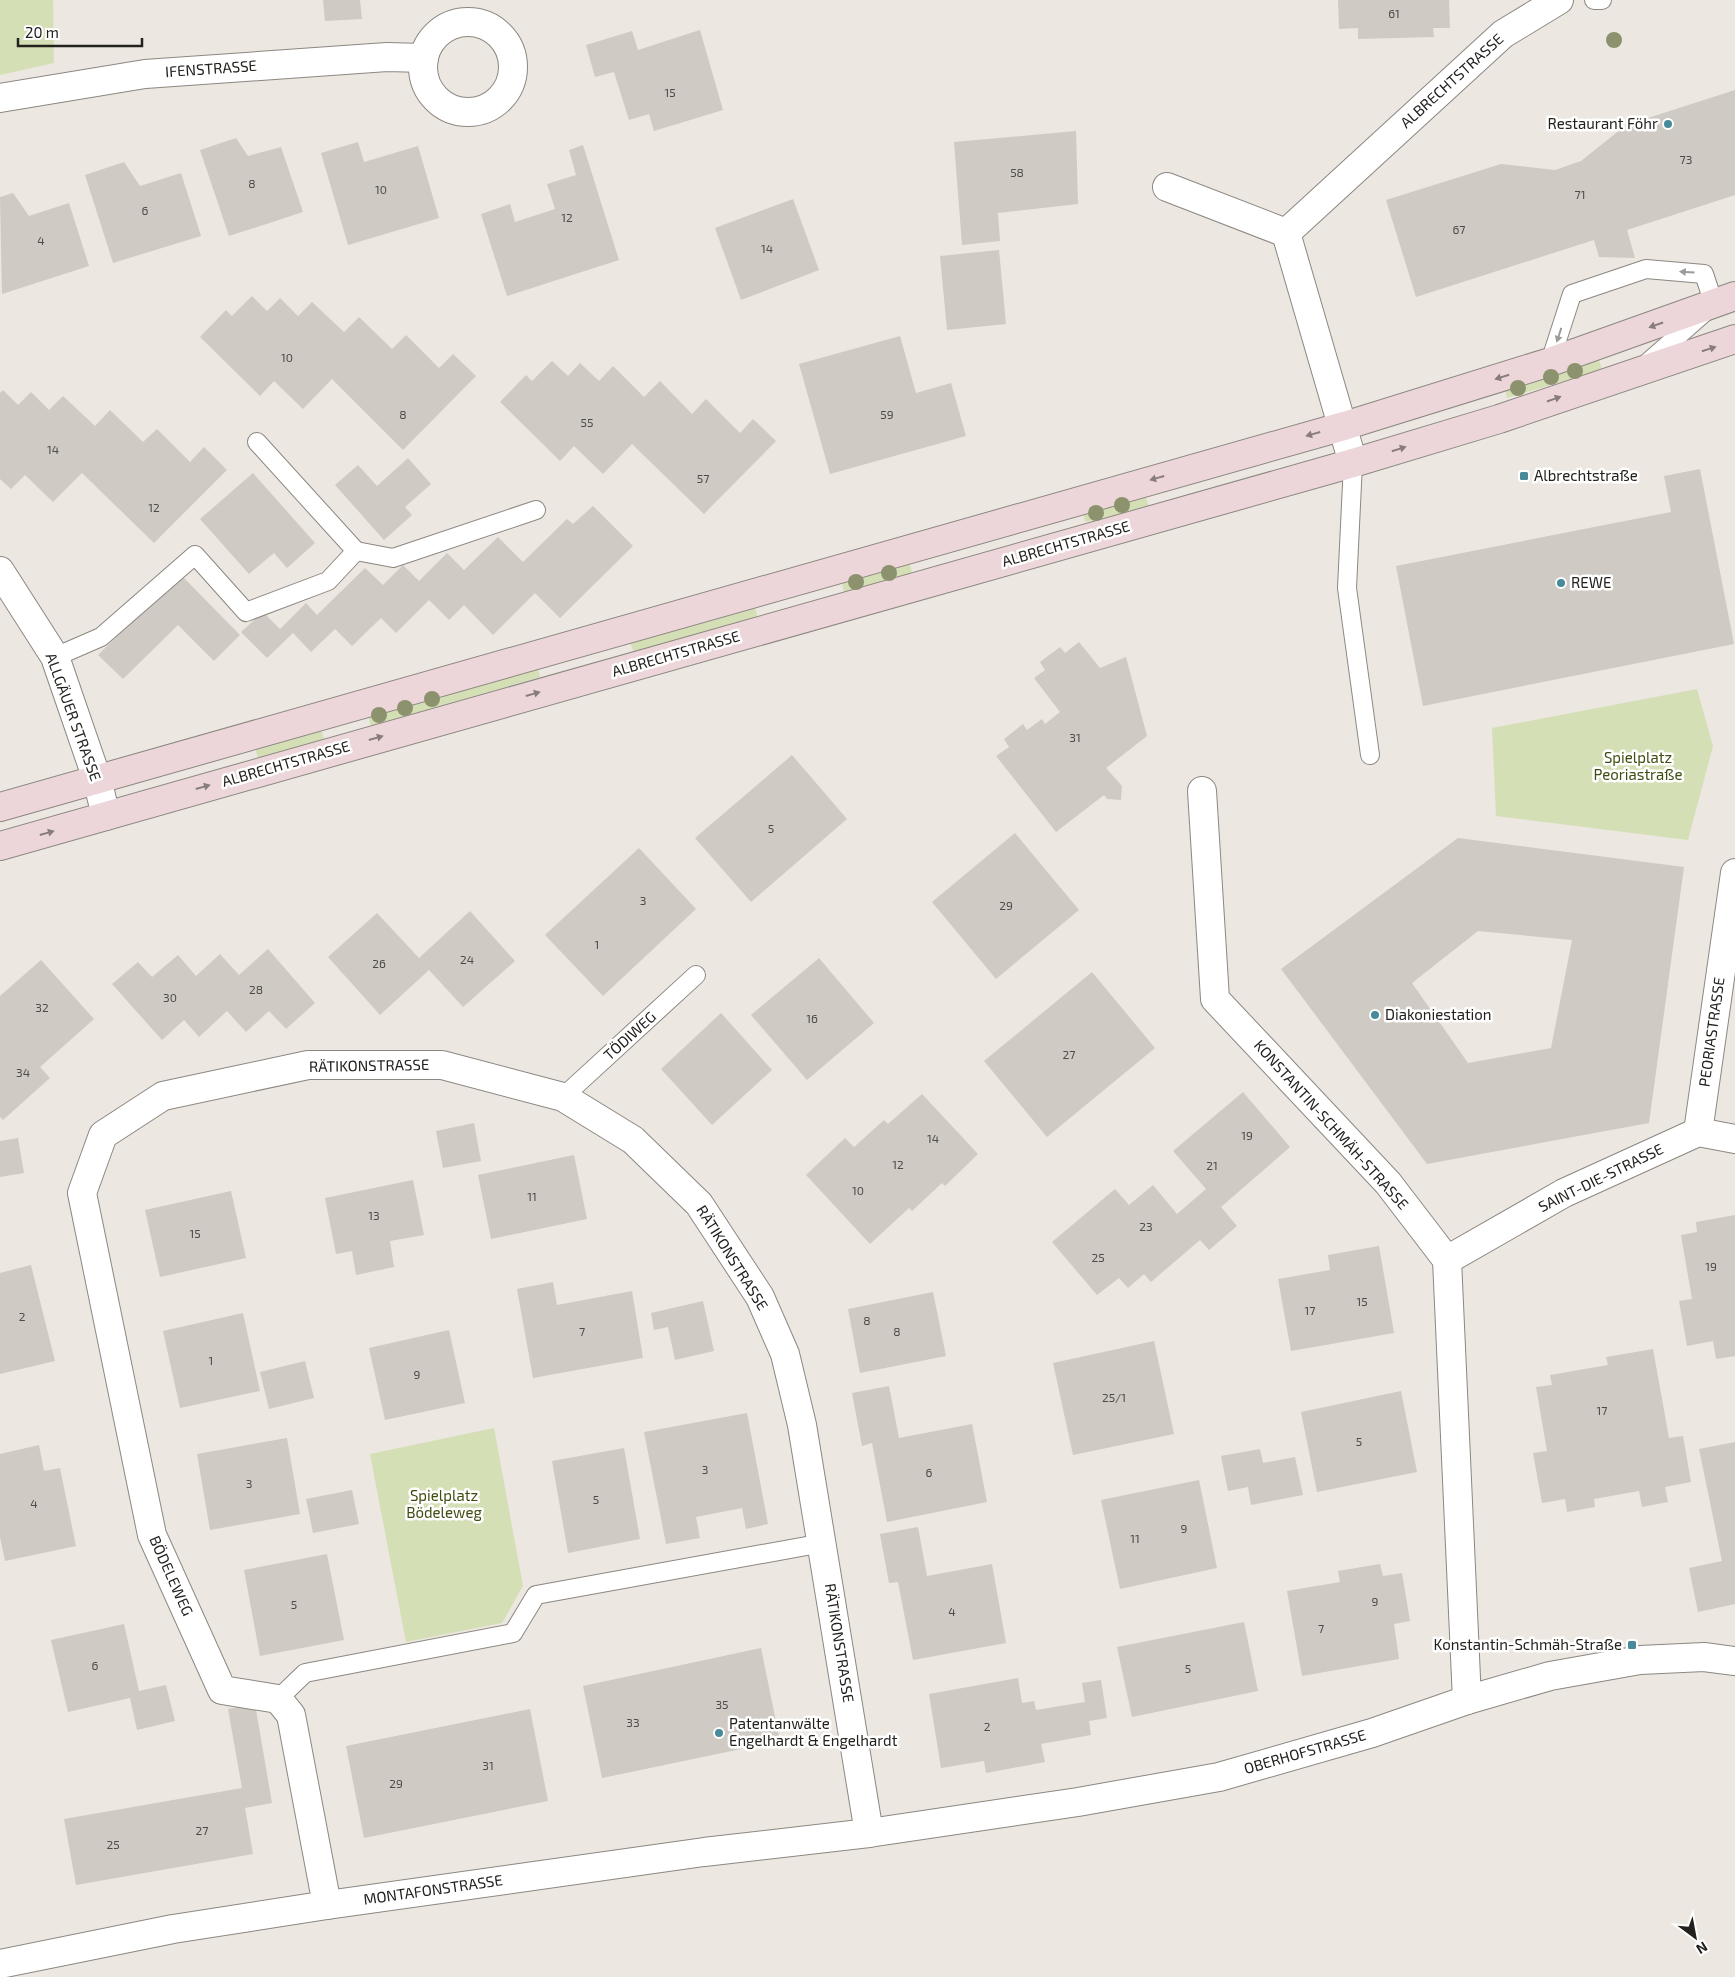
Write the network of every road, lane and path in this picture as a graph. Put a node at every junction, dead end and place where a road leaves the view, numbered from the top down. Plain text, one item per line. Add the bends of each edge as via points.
1 (1559, 0) edge
2 (1594, 0) edge
3 (1602, 0) edge
4 (424, 58) dead end
5 (0, 98) edge
6 (1166, 187) dead end
7 (1286, 233) junction
8 (1725, 300) edge
9 (1735, 339) edge
10 (1550, 362) junction
11 (1635, 373) junction
12 (1344, 426) junction
13 (257, 442) dead end
14 (1353, 463) junction
15 (536, 510) dead end
16 (356, 551) junction
17 (0, 571) edge
18 (55, 657) junction
19 (1370, 755) dead end
20 (96, 779) junction
21 (1202, 790) dead end
22 (0, 806) edge
23 (106, 816) junction
24 (0, 846) edge
25 (1735, 873) edge
26 (1731, 923) edge
27 (696, 975) dead end
28 (563, 1097) junction
29 (1698, 1132) junction
30 (103, 1135) joint
31 (1735, 1139) edge
32 (1447, 1260) junction
33 (823, 1543) junction
34 (1735, 1661) edge
35 (278, 1699) junction
36 (1467, 1700) junction
37 (869, 1832) junction
38 (327, 1905) junction
39 (0, 1964) edge

1 - 7 street, ALBRECHTSTRASSE via 1503,34
2 - 3 lane
4 - 5 street, IFENSTRASSE via 387,57 145,74
6 - 7 street
7 - 12 street
8 -> 10 main road
8 -> 10 lane via 1704,274 1646,269 1572,294
8 - 11 lane
11 -> 9 main road, ALBRECHTSTRASSE
10 -> 12 main road
14 -> 11 main road, ALBRECHTSTRASSE
12 - 14 street
12 -> 20 main road
13 - 16 lane
14 - 19 lane via 1347,588
23 -> 14 main road, ALBRECHTSTRASSE
15 - 16 lane via 393,558
16 - 18 lane via 328,582 246,612 195,555 101,637
17 - 18 street, ALLGÄUER STRASSE
18 - 20 street, ALLGÄUER STRASSE
20 - 22 main road
20 - 23 street, ALLGÄUER STRASSE
21 - 32 street, KONSTANTIN-SCHMÄH-STRASSE via 1215,999 1388,1183
24 -> 23 main road, ALBRECHTSTRASSE
25 - 26 street, PEORIASTRASSE
26 - 29 street, PEORIASTRASSE
27 - 28 lane, TÖDIWEG
28 - 30 street, RÄTIKONSTRASSE via 442,1065 308,1065 163,1096
28 - 33 street, RÄTIKONSTRASSE via 633,1140 699,1204 760,1297 784,1354 802,1425
29 - 31 street
29 - 32 street, SAINT-DIE-STRASSE via 1564,1193
30 - 35 street, BÖDELEWEG via 82,1193 152,1535 222,1690
32 - 36 street
33 - 35 lane via 536,1595 513,1633 304,1673
33 - 37 street, RÄTIKONSTRASSE
34 - 36 street, OBERHOFSTRASSE via 1704,1657 1640,1660 1550,1676
35 - 38 street via 291,1715
36 - 37 street, OBERHOFSTRASSE via 1372,1733 1219,1777 1078,1802
37 - 38 street, MONTAFONSTRASSE
38 - 39 street, MONTAFONSTRASSE via 173,1929

